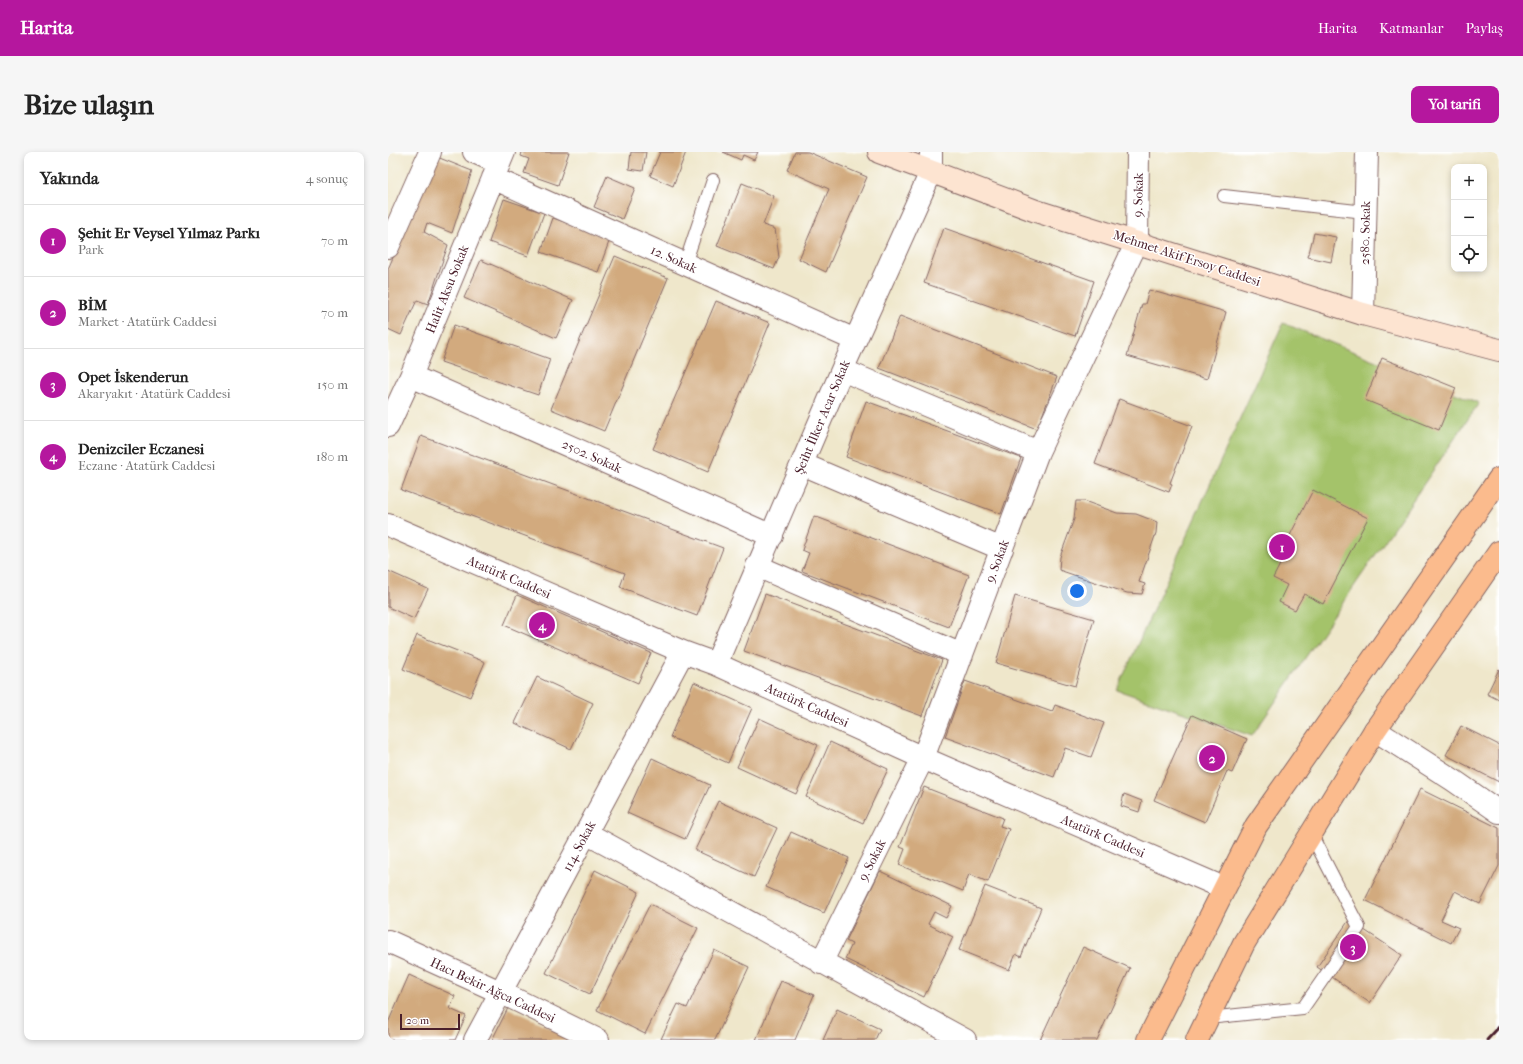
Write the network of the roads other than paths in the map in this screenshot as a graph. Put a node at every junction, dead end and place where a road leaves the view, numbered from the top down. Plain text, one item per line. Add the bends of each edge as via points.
1 (430, 152) edge
2 (474, 152) edge
3 (879, 152) edge
4 (1138, 152) edge
5 (1367, 152) edge
6 (931, 162) edge
7 (499, 164) edge
8 (713, 180) dead end
9 (1224, 196) dead end
10 (1365, 212) junction
11 (1137, 242) junction
12 (388, 247) edge
13 (686, 264) junction
14 (1363, 314) junction
15 (855, 340) junction
16 (1499, 350) edge
17 (842, 370) junction
18 (411, 376) junction
19 (388, 426) edge
20 (1038, 452) junction
21 (802, 464) junction
22 (1499, 479) edge
23 (388, 524) edge
24 (772, 536) junction
25 (1002, 549) junction
26 (1499, 552) edge
27 (757, 566) junction
28 (683, 652) junction
29 (962, 656) junction
30 (716, 664) junction
31 (1375, 730) junction
32 (924, 758) junction
33 (1499, 812) edge
34 (586, 834) junction
35 (1311, 834) junction
36 (1224, 888) junction
37 (388, 941) edge
38 (821, 962) junction
39 (500, 992) junction
40 (1208, 1018) junction
41 (941, 1034) edge
42 (475, 1040) edge
43 (598, 1040) edge
44 (965, 1040) edge
45 (1148, 1040) edge
46 (1197, 1040) edge

1 - 12 street
2 - 7 street, 12. Sokak
3 - 6 street, Mehmet Akif Ersoy Caddesi
4 - 11 street, 9. Sokak
5 - 10 street, 2580. Sokak
6 - 11 street, Mehmet Akif Ersoy Caddesi via 1036,211
6 - 15 street, Şeiht İlker Acar Sokak
7 - 13 street, 12. Sokak
7 - 18 street, Halit Aksu Sokak
8 - 13 lane
9 - 10 lane
10 - 14 street, 2580. Sokak
11 - 14 street, Mehmet Akif Ersoy Caddesi
11 - 20 street, 9. Sokak
13 - 15 street, 12. Sokak
14 - 16 street, Mehmet Akif Ersoy Caddesi
15 - 17 street, Şeiht İlker Acar Sokak
17 - 20 street
17 - 21 street, Şeiht İlker Acar Sokak
18 - 19 street, Halit Aksu Sokak
18 - 24 street, 2502. Sokak
20 - 25 street, 9. Sokak
21 - 24 street, Şeiht İlker Acar Sokak
21 - 25 street
22 - 36 highway via 1256,826
23 - 28 street, Atatürk Caddesi
24 - 27 street, Şeiht İlker Acar Sokak
25 - 29 street, 9. Sokak
26 - 31 highway
27 - 29 street
27 - 30 street, Şeiht İlker Acar Sokak
28 - 30 street, Atatürk Caddesi
28 - 34 street, 114. Sokak
29 - 32 street, 9. Sokak
30 - 32 street, Atatürk Caddesi
31 - 33 street
31 - 35 highway
32 - 36 street, Atatürk Caddesi
32 - 38 street, 9. Sokak
34 - 38 street
34 - 39 street, 114. Sokak
35 - 40 highway via 1244,943
35 - 40 lane via 1359,927 1303,1008
36 - 45 highway
37 - 39 street, Hacı Bekir Ağca Caddesi
38 - 41 street
39 - 42 street, 114. Sokak
39 - 43 street, Hacı Bekir Ağca Caddesi
40 - 46 highway
41 - 44 street

